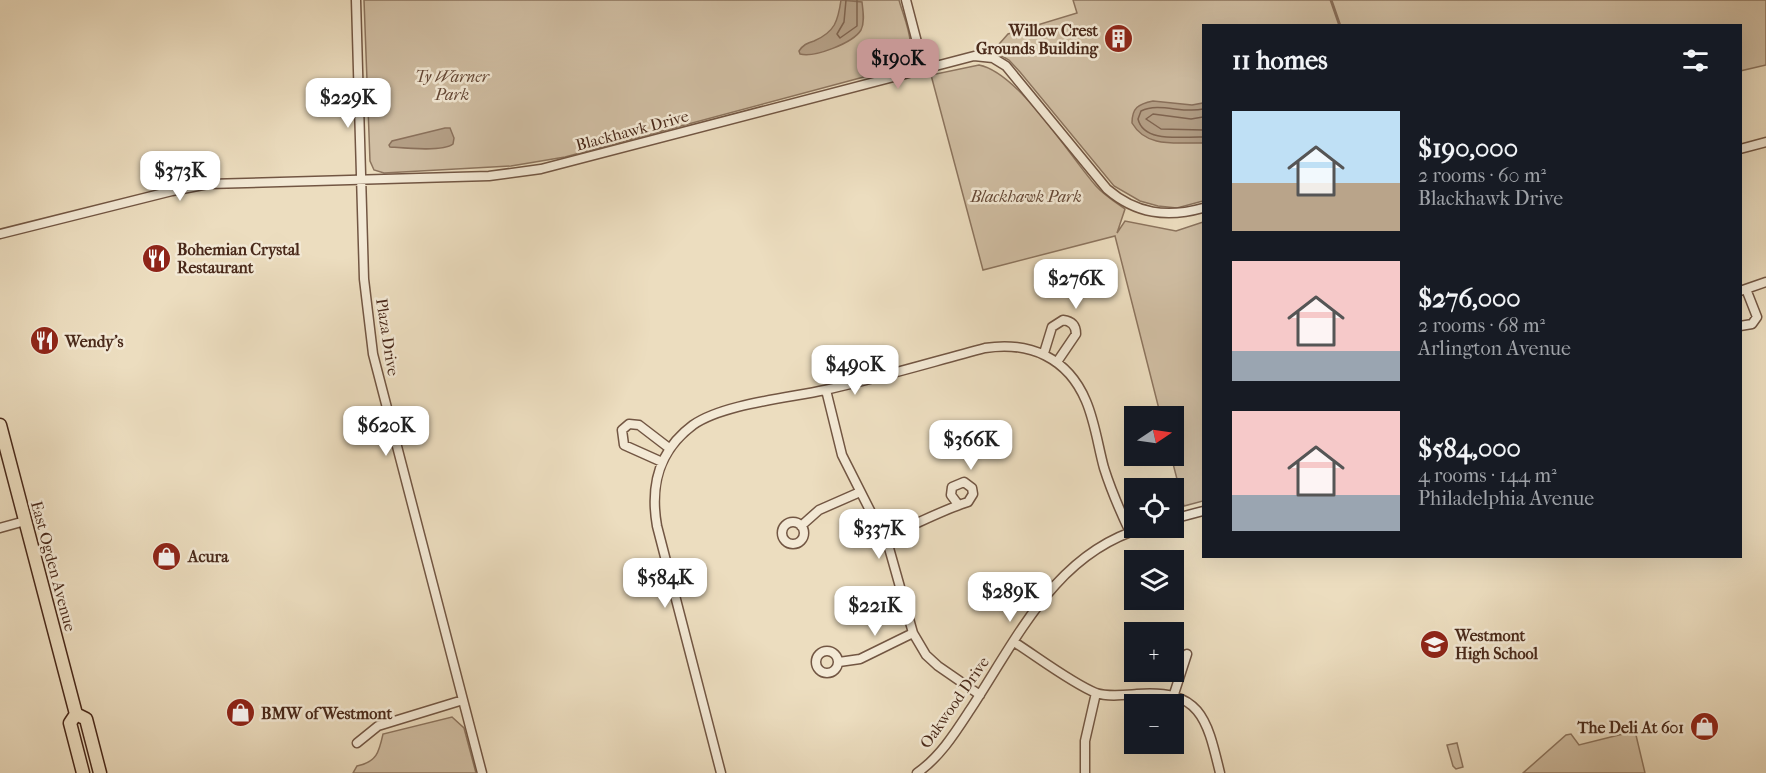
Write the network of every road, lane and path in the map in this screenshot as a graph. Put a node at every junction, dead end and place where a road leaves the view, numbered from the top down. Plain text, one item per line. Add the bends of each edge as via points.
1 (356, 0) edge
2 (906, 0) edge
3 (924, 69) junction
4 (1766, 142) edge
5 (1742, 148) edge
6 (362, 179) junction
7 (1202, 208) edge
8 (0, 234) edge
9 (1766, 282) edge
10 (1743, 290) edge
11 (1742, 326) edge
12 (1044, 353) junction
13 (1057, 362) junction
14 (826, 390) junction
15 (0, 425) edge
16 (669, 448) junction
17 (662, 462) junction
18 (860, 492) junction
19 (957, 503) dead end
20 (1202, 511) edge
21 (1184, 516) edge
22 (1124, 518) edge
23 (25, 521) junction
24 (801, 526) dead end
25 (0, 528) edge
26 (1124, 535) edge
27 (885, 537) junction
28 (913, 633) junction
29 (1014, 642) junction
30 (1187, 654) dead end
31 (839, 662) dead end
32 (1096, 693) junction
33 (1132, 694) edge
34 (1174, 694) joint
35 (980, 695) junction
36 (1124, 695) edge
37 (463, 700) junction
38 (1184, 700) edge
39 (76, 714) junction
40 (357, 743) dead end
41 (83, 773) edge
42 (100, 773) edge
43 (482, 773) edge
44 (721, 773) edge
45 (917, 773) edge
46 (1085, 773) edge
47 (1220, 773) edge

1 - 6 street, Plaza Drive
2 - 3 street
3 - 6 street, Blackhawk Drive via 541,169 489,176
3 - 7 street, Blackhawk Drive via 974,56 1000,61 1118,198 1140,209 1164,214
4 - 5 street
6 - 8 street, Blackhawk Drive via 187,187
6 - 37 street, Plaza Drive via 366,312 373,354
9 - 10 street
10 - 11 street via 1757,317 1752,324
12 - 13 street
12 - 13 street via 1052,327 1069,321 1076,334
12 - 14 street via 1006,346 985,348
13 - 22 street via 1086,401 1109,484
14 - 16 street via 714,414 691,426
14 - 18 street via 842,454
15 - 23 main road, East Ogden Avenue
16 - 17 street
16 - 17 street via 639,425 629,424 622,430 624,445
17 - 44 street via 653,493 657,526
18 - 24 street via 819,510
18 - 27 street
19 - 27 street via 941,515
20 - 21 street
23 - 25 street
23 - 39 main road, East Ogden Avenue
26 - 29 street, Oakwood Drive via 1096,549 1062,575
27 - 28 street
28 - 31 street via 860,659
28 - 35 street via 926,655
29 - 32 street
29 - 35 street, Oakwood Drive
30 - 34 street
32 - 36 street
32 - 46 street via 1085,741
33 - 34 street
35 - 45 street, Oakwood Drive via 949,743
37 - 40 street via 378,726
37 - 43 street, Plaza Drive
38 - 47 street via 1205,720
39 - 41 main road, East Ogden Avenue via 70,723
39 - 42 main road, East Ogden Avenue via 86,719

